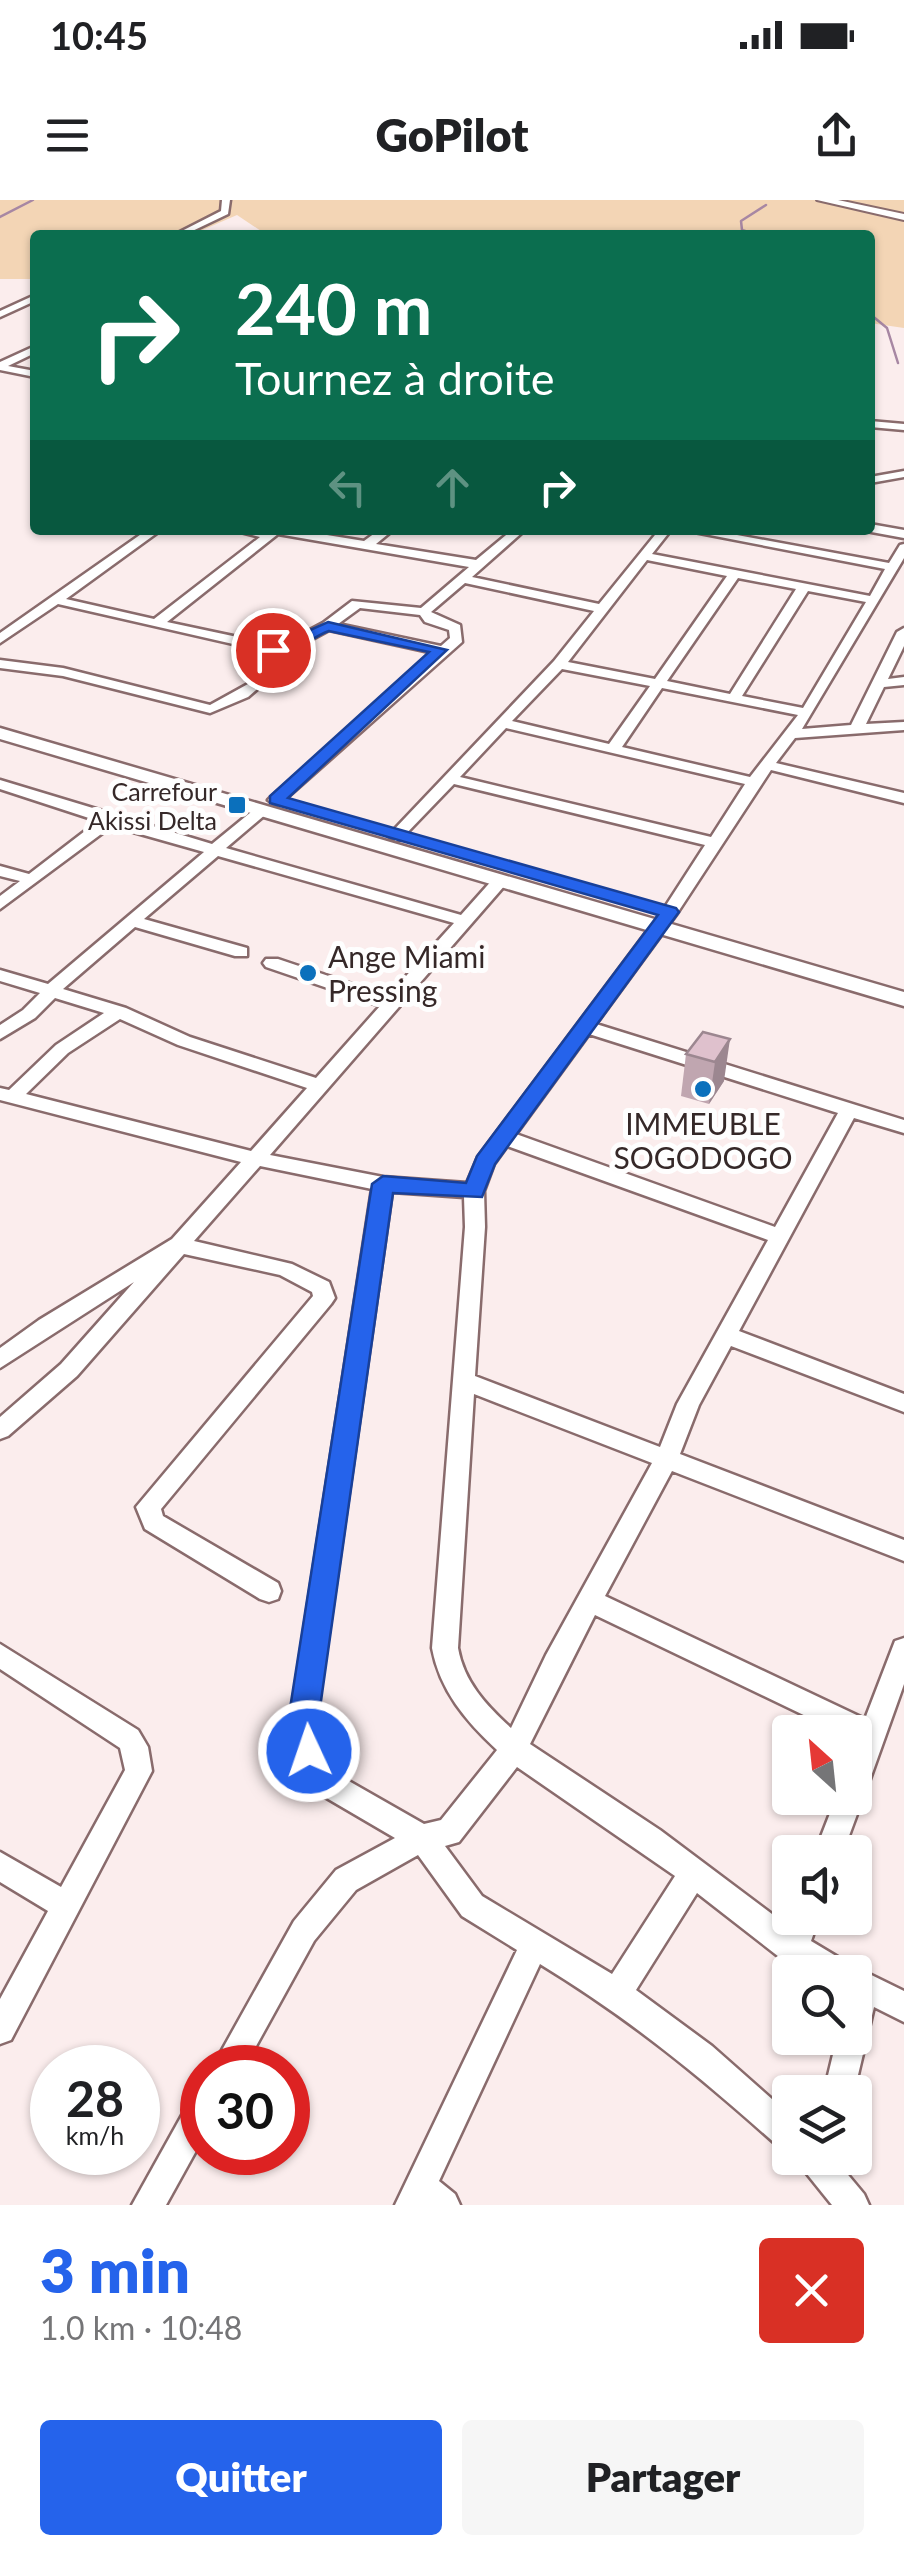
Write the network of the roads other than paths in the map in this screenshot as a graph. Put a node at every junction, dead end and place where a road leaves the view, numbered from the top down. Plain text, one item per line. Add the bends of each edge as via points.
1 (226, 200) edge
2 (822, 200) edge
3 (852, 200) edge
4 (904, 214) edge
5 (188, 230) edge
6 (30, 300) edge
7 (0, 314) edge
8 (30, 351) edge
9 (0, 366) edge
10 (30, 373) edge
11 (898, 426) edge
12 (904, 441) edge
13 (875, 472) edge
14 (904, 474) edge
15 (884, 477) junction
16 (875, 479) edge
17 (875, 529) edge
18 (904, 534) edge
19 (148, 535) edge
20 (270, 535) edge
21 (292, 535) edge
22 (380, 535) edge
23 (513, 535) edge
24 (661, 535) edge
25 (720, 535) edge
26 (364, 547) junction
27 (904, 548) edge
28 (644, 556) junction
29 (476, 564) junction
30 (897, 564) edge
31 (734, 574) junction
32 (460, 578) junction
33 (804, 587) junction
34 (55, 600) junction
35 (873, 600) junction
36 (603, 609) junction
37 (424, 612) junction
38 (157, 624) junction
39 (328, 626) junction
40 (903, 635) edge
41 (0, 639) edge
42 (286, 650) junction
43 (440, 650) junction
44 (0, 664) edge
45 (559, 664) junction
46 (904, 681) edge
47 (656, 684) junction
48 (878, 684) junction
49 (733, 699) junction
50 (807, 714) junction
51 (0, 719) edge
52 (505, 724) junction
53 (904, 726) edge
54 (856, 730) junction
55 (0, 733) edge
56 (791, 734) junction
57 (613, 750) junction
58 (768, 764) junction
59 (452, 778) junction
60 (754, 782) junction
61 (0, 784) edge
62 (904, 798) edge
63 (268, 806) junction
64 (109, 820) junction
65 (396, 836) junction
66 (715, 842) junction
67 (214, 849) junction
68 (0, 871) edge
69 (31, 879) junction
70 (500, 881) junction
71 (0, 904) edge
72 (664, 919) junction
73 (464, 920) junction
74 (132, 921) junction
75 (240, 952) dead end
76 (272, 963) dead end
77 (0, 976) edge
78 (904, 982) edge
79 (52, 990) junction
80 (904, 999) edge
81 (392, 1004) junction
82 (120, 1012) junction
83 (582, 1026) junction
84 (0, 1034) edge
85 (319, 1086) junction
86 (6, 1096) edge
87 (850, 1110) junction
88 (904, 1127) edge
89 (503, 1136) junction
90 (253, 1158) junction
91 (383, 1184) junction
92 (474, 1191) junction
93 (779, 1236) junction
94 (178, 1245) junction
95 (726, 1335) junction
96 (0, 1360) edge
97 (463, 1380) junction
98 (904, 1403) edge
99 (0, 1430) edge
100 (667, 1458) junction
101 (904, 1551) edge
102 (270, 1590) dead end
103 (589, 1600) junction
104 (904, 1649) edge
105 (0, 1655) edge
106 (830, 1715) edge
107 (872, 1735) edge
108 (515, 1748) junction
109 (422, 1838) junction
110 (0, 1866) edge
111 (693, 1873) junction
112 (66, 1906) junction
113 (799, 1935) edge
114 (534, 1945) junction
115 (793, 1950) junction
116 (803, 1955) edge
117 (872, 1991) edge
118 (616, 1994) junction
119 (904, 2007) edge
120 (0, 2029) edge
121 (239, 2045) edge
122 (772, 2120) edge
123 (180, 2149) edge
124 (831, 2175) edge
125 (425, 2199) edge
126 (148, 2205) edge
127 (853, 2205) edge

1 - 5 street via 225,212
2 - 4 highway
3 - 4 highway
6 - 7 street
8 - 9 street
9 - 10 street
11 - 12 street
13 - 15 street
14 - 15 street
15 - 16 street
17 - 18 street
19 - 34 street
20 - 38 street
21 - 26 street
22 - 26 street
23 - 29 street
24 - 28 street
25 - 30 street
26 - 29 street
27 - 30 street
28 - 31 street
28 - 36 street
29 - 32 street
30 - 35 street
31 - 33 street
31 - 47 street
32 - 36 street
32 - 37 street
33 - 35 street
33 - 49 street
34 - 38 street
34 - 41 street
35 - 50 street
36 - 45 street
37 - 39 street via 357,604
37 - 43 street via 458,633
38 - 42 street
39 - 42 street
39 - 43 street
40 - 48 street
42 - 44 street via 252,686 210,709 63,672
43 - 63 street
45 - 47 street
45 - 52 street
46 - 48 street
47 - 49 street
47 - 57 street
48 - 54 street
49 - 50 street
50 - 56 street
51 - 63 main road
52 - 57 street
52 - 59 street
53 - 54 street
54 - 56 street
55 - 63 main road
56 - 58 street
57 - 60 street
58 - 60 street
58 - 62 street
59 - 65 street
59 - 66 street
60 - 66 street
61 - 64 street
63 - 65 main road
63 - 67 street
63 - 70 main road
64 - 67 street
64 - 69 street
65 - 72 main road
66 - 72 street
67 - 73 street
67 - 74 street
68 - 69 street
69 - 71 street
70 - 72 main road
70 - 73 street
72 - 78 main road
72 - 80 main road
72 - 83 street
73 - 81 street
74 - 75 street
74 - 79 street
76 - 81 street
77 - 79 street
79 - 82 street
79 - 84 street
81 - 85 street
82 - 85 street
82 - 86 street via 90,1026
83 - 87 street
83 - 89 street
85 - 90 street
86 - 90 street
87 - 88 street
87 - 93 street
89 - 92 street
89 - 93 street
90 - 91 street
90 - 94 street
91 - 92 street
91 - 109 street via 304,1715 309,1751 323,1781
92 - 97 street
93 - 95 street
94 - 96 street
94 - 99 street via 69,1370
94 - 102 street via 284,1270 322,1288 324,1298 148,1507 153,1522
95 - 98 street
95 - 100 street
97 - 100 street
97 - 108 street via 445,1648 448,1668 469,1703
100 - 101 street
100 - 103 street
103 - 106 street
103 - 108 street
104 - 107 street
105 - 112 street via 135,1747 139,1771
108 - 109 street via 448,1832
108 - 111 street
109 - 114 street via 472,1906
109 - 121 street via 346,1880 304,1931
110 - 112 street
111 - 115 street
111 - 118 street
112 - 120 street
113 - 115 street
114 - 118 street
114 - 125 street
115 - 116 street
117 - 119 street
118 - 122 street
123 - 126 street
124 - 127 street

